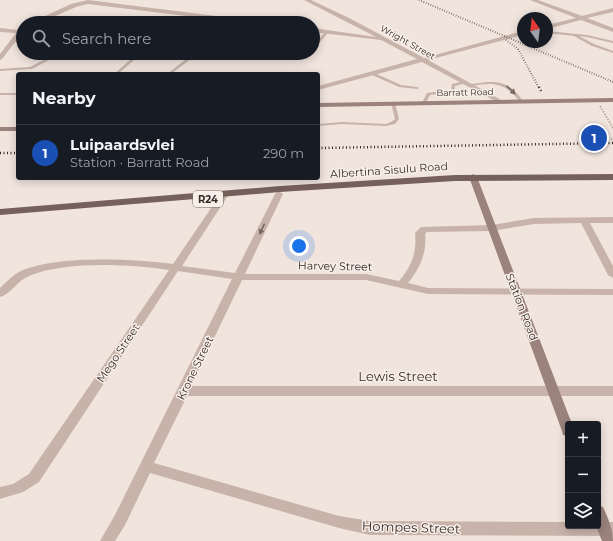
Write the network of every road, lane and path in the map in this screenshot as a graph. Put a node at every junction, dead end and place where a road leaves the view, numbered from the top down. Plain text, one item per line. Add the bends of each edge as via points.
1 (307, 0) edge
2 (533, 0) edge
3 (613, 10) edge
4 (49, 16) edge
5 (200, 16) edge
6 (582, 18) junction
7 (553, 25) edge
8 (0, 30) edge
9 (613, 30) edge
10 (16, 31) edge
11 (320, 31) edge
12 (327, 32) junction
13 (553, 33) edge
14 (517, 35) edge
15 (574, 35) junction
16 (16, 38) edge
17 (384, 39) junction
18 (320, 40) edge
19 (613, 42) edge
20 (613, 52) edge
21 (0, 58) edge
22 (46, 60) edge
23 (132, 60) edge
24 (187, 60) edge
25 (422, 60) junction
26 (0, 70) edge
27 (118, 72) edge
28 (172, 72) edge
29 (371, 73) junction
30 (465, 82) junction
31 (471, 85) junction
32 (320, 87) edge
33 (417, 88) dead end
34 (424, 91) dead end
35 (0, 94) edge
36 (16, 94) edge
37 (430, 94) junction
38 (596, 100) junction
39 (613, 100) edge
40 (499, 101) junction
41 (520, 101) junction
42 (393, 103) junction
43 (424, 103) junction
44 (320, 105) edge
45 (320, 125) edge
46 (613, 128) edge
47 (0, 129) edge
48 (16, 129) edge
49 (613, 177) edge
50 (474, 180) junction
51 (613, 183) edge
52 (279, 194) junction
53 (225, 196) junction
54 (0, 212) edge
55 (0, 216) edge
56 (584, 220) junction
57 (613, 220) edge
58 (492, 228) junction
59 (175, 268) junction
60 (613, 275) edge
61 (240, 277) junction
62 (401, 285) junction
63 (516, 292) junction
64 (613, 292) edge
65 (0, 294) edge
66 (183, 391) junction
67 (553, 391) junction
68 (613, 391) edge
69 (565, 423) edge
70 (145, 466) junction
71 (0, 493) edge
72 (601, 517) edge
73 (609, 533) edge
74 (107, 541) edge

1 - 17 street, Wright Street
2 - 6 street
3 - 6 street
4 - 5 street via 73,5 88,2
6 - 7 street
6 - 9 street
8 - 10 street
11 - 12 street
12 - 17 street
12 - 18 lane
13 - 15 lane
14 - 25 street
15 - 19 lane
15 - 20 lane via 593,46
16 - 21 street
17 - 25 street, Wright Street
22 - 26 lane via 31,68
23 - 27 lane
24 - 28 lane
25 - 29 street
25 - 30 street, Wright Street
29 - 32 street
29 - 33 lane via 400,86
30 - 31 street, Wright Street
30 - 37 lane via 453,85 453,91
31 - 40 street, Wright Street
31 -> 41 lane via 503,84 512,89
34 - 37 lane
35 - 36 lane
37 - 43 lane via 426,95
38 - 39 main road, Barratt Road
38 - 41 main road, Barratt Road
38 - 46 path
40 - 41 main road, Barratt Road
40 - 43 main road, Barratt Road
42 - 43 main road, Barratt Road
42 - 44 main road, Barratt Road
42 - 45 lane via 397,119 393,123
47 - 48 main road
49 - 50 main road, Albertina Sisulu Road / R24
50 - 51 main road, Albertina Sisulu Road / R24
50 - 52 main road, Albertina Sisulu Road / R24
50 - 53 main road, Albertina Sisulu Road / R24
50 - 58 main road, Station Road
52 - 53 main road, Albertina Sisulu Road / R24
52 -> 61 street, Krone Street
53 - 54 main road, Albertina Sisulu Road / R24
53 - 55 main road, Albertina Sisulu Road / R24
53 - 59 street, Mego Street
56 - 57 street
56 - 58 street via 534,221
56 - 60 street
58 - 62 street via 430,228 420,231 420,256 412,272
58 - 63 main road, Station Road
59 - 61 street, Harvey Street
59 - 65 street, Harvey Street via 130,262 59,265 26,273 15,279
59 - 71 street, Mego Street via 34,478 17,489
61 - 62 street, Harvey Street via 366,277
61 - 66 street, Krone Street
62 - 63 street, Harvey Street via 428,292
63 - 64 street, Harvey Street
63 - 67 main road, Station Road
66 - 67 street, Lewis Street
66 - 70 street, Krone Street
67 - 68 street, Lewis Street
67 - 69 main road, Station Road
70 - 73 street, Hompes Street via 339,522 370,528
70 - 74 street, Krone Street via 120,520
72 - 73 main road

